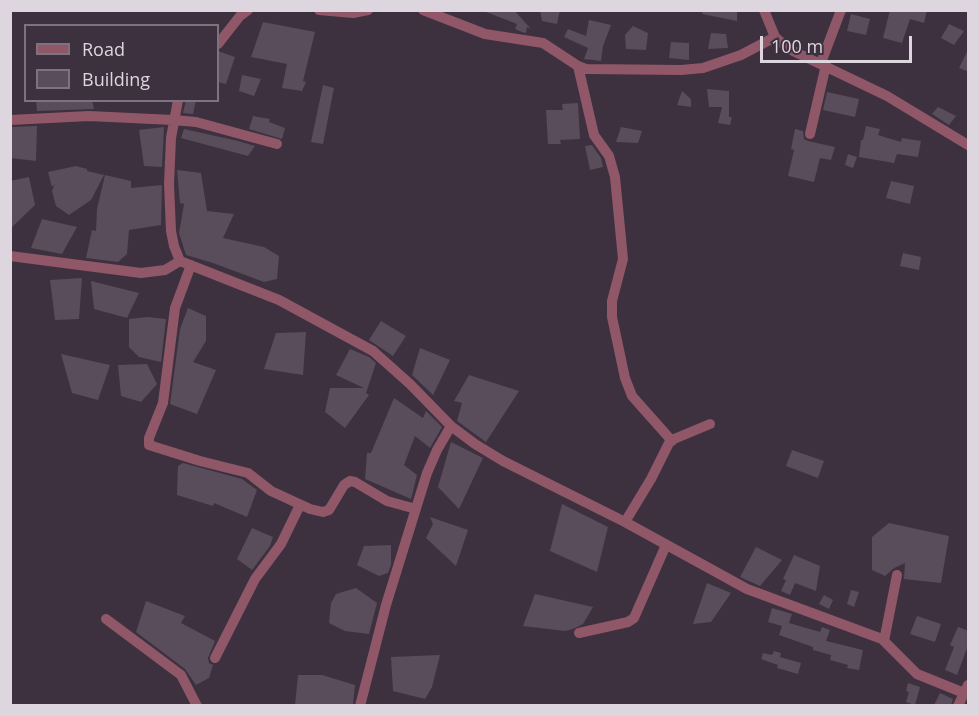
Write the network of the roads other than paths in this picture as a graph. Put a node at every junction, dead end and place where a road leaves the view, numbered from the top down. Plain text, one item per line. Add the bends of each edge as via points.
1 (248, 10) edge
2 (320, 10) edge
3 (368, 10) edge
4 (764, 10) edge
5 (841, 10) edge
6 (426, 11) edge
7 (775, 37) junction
8 (219, 43) edge
9 (823, 64) junction
10 (578, 66) junction
11 (177, 102) edge
12 (10, 120) edge
13 (172, 120) junction
14 (810, 134) dead end
15 (277, 144) dead end
16 (969, 145) edge
17 (10, 256) edge
18 (186, 263) junction
19 (710, 424) dead end
20 (451, 426) junction
21 (672, 441) junction
22 (300, 505) junction
23 (416, 509) junction
24 (626, 522) junction
25 (666, 545) junction
26 (897, 575) dead end
27 (106, 619) dead end
28 (579, 633) dead end
29 (884, 641) junction
30 (215, 658) dead end
31 (966, 689) edge
32 (197, 705) edge
33 (360, 705) edge
34 (958, 705) edge

1 - 8 street
2 - 3 street
4 - 7 street
5 - 9 street
6 - 10 street via 485,34 543,43
7 - 9 street via 789,49
7 - 10 street via 741,55 703,68 612,70
9 - 14 street
9 - 16 street via 887,96
10 - 21 street via 594,135 609,156 615,177 623,259 612,317 625,378 632,396
11 - 13 street
12 - 13 street via 89,116
13 - 15 street via 196,122
13 - 18 street via 171,231 174,246
17 - 18 street via 141,273
18 - 20 street via 279,300 366,347
18 - 22 street via 175,308 163,403 148,442 248,473 271,491
19 - 21 street
20 - 23 street via 427,473
20 - 24 street via 503,461
21 - 24 street
22 - 23 street via 329,510 350,481 387,501
22 - 30 street via 281,544 255,579
23 - 33 street
24 - 25 street
25 - 28 street via 634,618
25 - 29 street via 747,589
26 - 29 street
27 - 32 street via 181,675
29 - 31 street via 917,674
31 - 34 street

